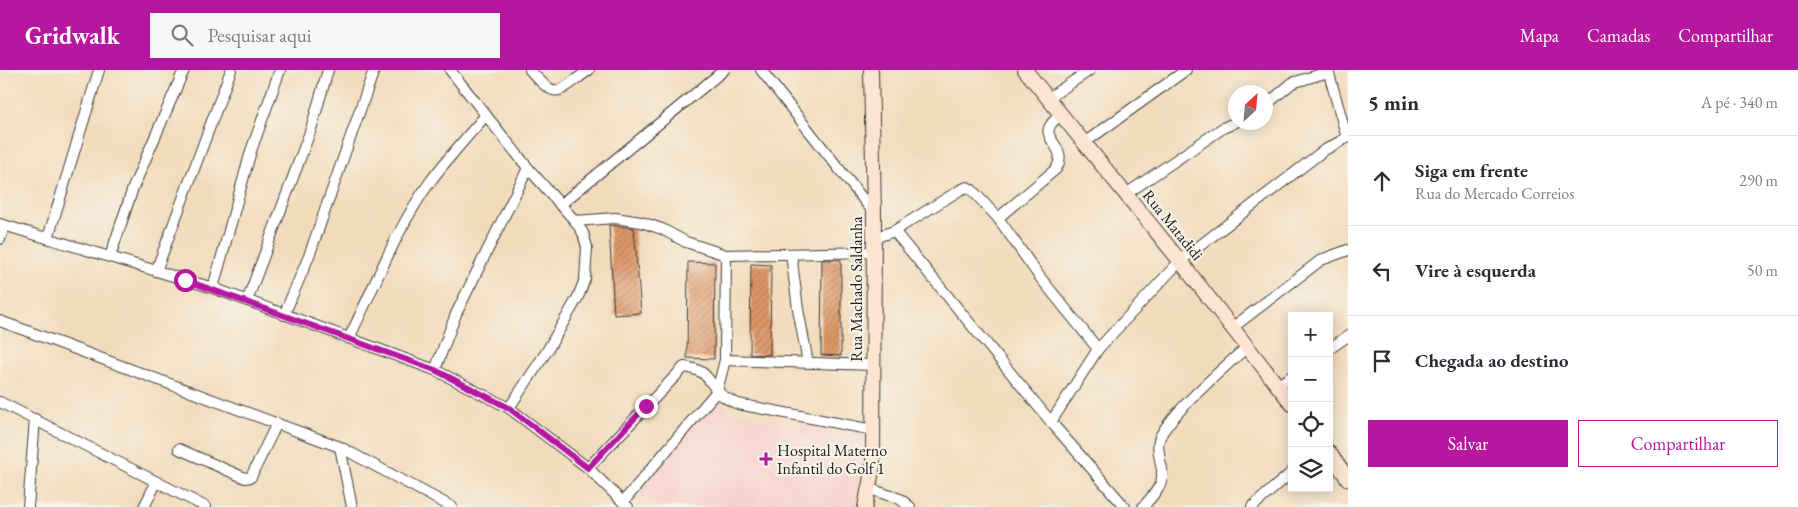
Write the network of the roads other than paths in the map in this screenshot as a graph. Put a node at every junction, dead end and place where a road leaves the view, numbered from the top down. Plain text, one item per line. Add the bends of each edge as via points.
1 (99, 70) edge
2 (184, 70) edge
3 (231, 70) edge
4 (280, 70) edge
5 (328, 70) edge
6 (374, 70) edge
7 (450, 70) edge
8 (530, 70) edge
9 (589, 70) edge
10 (724, 70) edge
11 (762, 70) edge
12 (871, 70) edge
13 (1025, 70) edge
14 (1090, 70) edge
15 (1186, 70) edge
16 (1328, 71) edge
17 (1047, 99) junction
18 (1273, 99) edge
19 (486, 115) junction
20 (1061, 115) junction
21 (1228, 126) edge
22 (1348, 137) edge
23 (1084, 143) junction
24 (528, 168) junction
25 (1126, 194) junction
26 (560, 206) junction
27 (874, 213) junction
28 (998, 218) junction
29 (575, 221) junction
30 (3, 225) edge
31 (894, 231) junction
32 (48, 238) junction
33 (0, 239) edge
34 (874, 245) junction
35 (1348, 250) edge
36 (790, 254) junction
37 (726, 255) junction
38 (110, 257) junction
39 (1180, 261) junction
40 (156, 272) junction
41 (213, 288) junction
42 (248, 301) junction
43 (284, 314) junction
44 (0, 322) edge
45 (1232, 328) junction
46 (1348, 336) edge
47 (349, 338) junction
48 (1333, 346) edge
49 (1246, 347) junction
50 (1098, 350) junction
51 (725, 360) junction
52 (808, 363) junction
53 (873, 365) junction
54 (435, 370) junction
55 (1288, 379) edge
56 (1277, 386) junction
57 (717, 391) junction
58 (0, 402) edge
59 (1290, 402) edge
60 (509, 408) junction
61 (34, 419) junction
62 (1051, 422) junction
63 (277, 424) junction
64 (873, 430) junction
65 (340, 447) junction
66 (179, 449) dead end
67 (1333, 458) edge
68 (588, 468) junction
69 (1288, 476) edge
70 (1348, 480) edge
71 (156, 482) junction
72 (870, 489) junction
73 (625, 504) edge
74 (28, 507) edge
75 (144, 507) edge
76 (206, 507) edge
77 (352, 507) edge
78 (452, 507) edge
79 (865, 507) edge
80 (910, 507) edge
81 (1125, 507) edge
82 (1143, 507) edge
83 (1252, 507) edge

1 - 32 street
2 - 38 street via 133,188
3 - 40 street
4 - 41 street via 251,151
5 - 42 street
6 - 43 street via 309,256
7 - 19 street
8 - 9 street via 552,92
10 - 26 street
11 - 27 street
12 - 27 street, Rua Machado Saldanha
13 - 17 street, Rua Matadidi
14 - 17 street
15 - 23 street
16 - 18 street via 1292,83
16 - 22 street
17 - 20 street, Rua Matadidi
19 - 24 street
19 - 47 street via 430,182 417,203
20 - 23 street, Rua Matadidi
20 - 28 street via 1051,122 1047,132 1061,161 1056,169
21 - 25 street
22 - 39 street via 1323,152
23 - 25 street, Rua Matadidi
24 - 26 street
24 - 54 street via 456,314
25 - 39 street, Rua Matadidi
26 - 29 street
27 - 34 street, Rua Machado Saldanha
28 - 31 street via 967,187
28 - 50 street
29 - 37 street via 615,218 641,222
29 - 60 street via 587,247 585,279 547,351
30 - 32 street
30 - 33 street
31 - 34 street
31 - 62 street
32 - 38 street
34 - 36 street
34 - 53 street, Rua Machado Saldanha
35 - 45 street via 1321,260
36 - 37 street
36 - 52 street
37 - 51 street
38 - 40 street
39 - 45 street, Rua Matadidi
39 - 50 street
40 - 41 street
41 - 42 street
42 - 43 street
43 - 47 street
44 - 63 street
45 - 49 street, Rua Matadidi
46 - 48 street
47 - 54 street
49 - 56 street, Rua Matadidi
49 - 82 street via 1167,425 1159,439 1157,455 1162,480
50 - 62 street
51 - 52 street
51 - 57 street
52 - 53 street
53 - 64 street, Rua Machado Saldanha
54 - 60 street
55 - 56 street
56 - 59 street, Rua Matadidi
57 - 64 street via 738,404
57 - 68 street via 698,368 684,367
57 - 73 street
58 - 61 street
60 - 68 street
61 - 71 street
61 - 74 street
62 - 81 street
63 - 65 street
63 - 66 street via 251,477 245,478
64 - 72 street, Rua Machado Saldanha
65 - 77 street
65 - 78 street
67 - 70 street
68 - 73 street
69 - 83 street
71 - 75 street
71 - 76 street
72 - 79 street, Rua Machado Saldanha
72 - 80 street via 900,499

